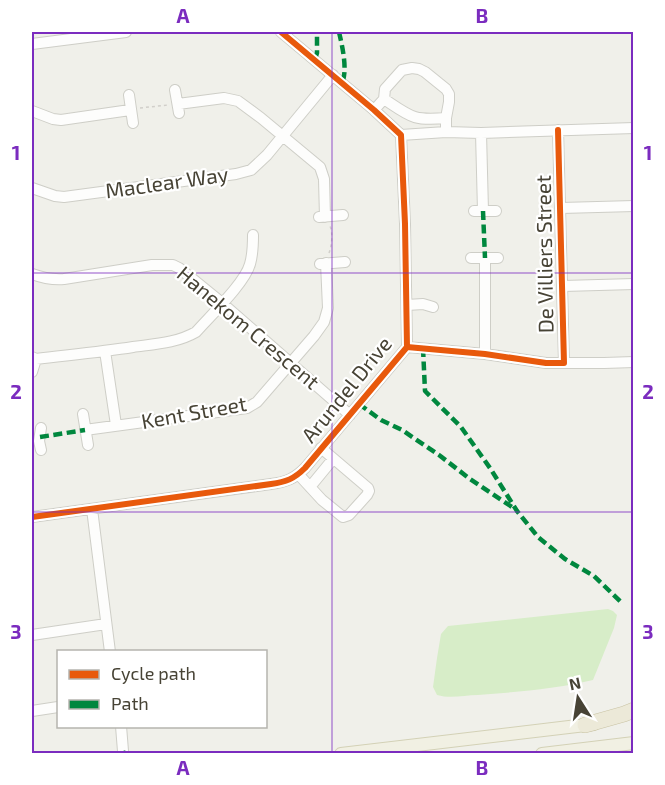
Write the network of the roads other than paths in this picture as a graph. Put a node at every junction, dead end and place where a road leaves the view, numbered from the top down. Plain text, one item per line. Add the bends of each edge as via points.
1 (126, 32) edge
2 (281, 32) edge
3 (32, 44) edge
4 (333, 75) junction
5 (175, 90) dead end
6 (129, 96) dead end
7 (384, 99) junction
8 (130, 110) junction
9 (374, 110) junction
10 (32, 111) edge
11 (447, 118) junction
12 (133, 123) dead end
13 (633, 128) edge
14 (558, 130) junction
15 (446, 132) junction
16 (481, 133) junction
17 (401, 135) junction
18 (282, 136) junction
19 (32, 188) edge
20 (633, 206) edge
21 (561, 208) junction
22 (496, 211) dead end
23 (343, 215) dead end
24 (253, 235) dead end
25 (471, 258) dead end
26 (485, 258) junction
27 (498, 258) dead end
28 (345, 262) dead end
29 (32, 274) edge
30 (633, 284) edge
31 (563, 286) junction
32 (222, 303) junction
33 (407, 305) junction
34 (433, 307) dead end
35 (407, 347) junction
36 (105, 351) junction
37 (485, 354) junction
38 (34, 358) edge
39 (633, 362) edge
40 (291, 363) junction
41 (564, 363) junction
42 (32, 372) edge
43 (83, 414) dead end
44 (350, 415) junction
45 (116, 425) junction
46 (41, 428) dead end
47 (85, 430) junction
48 (37, 443) edge
49 (88, 445) dead end
50 (321, 448) junction
51 (333, 459) junction
52 (298, 475) junction
53 (309, 487) junction
54 (92, 509) junction
55 (32, 517) edge
56 (106, 624) junction
57 (32, 635) edge
58 (110, 650) edge
59 (57, 707) edge
60 (633, 710) edge
61 (32, 711) edge
62 (633, 720) edge
63 (585, 725) junction
64 (121, 728) edge
65 (633, 743) edge
66 (123, 751) dead end
67 (341, 753) edge
68 (542, 753) edge

1 - 3 street
2 - 4 street
4 - 9 street
4 - 18 street, Maclear Way
5 - 18 street via 178,108 232,99
6 - 8 street
7 - 9 street
7 - 11 street via 415,118
7 - 11 street via 385,89 402,70 419,69 448,92
8 - 10 street via 61,120
8 - 12 street
9 - 17 street
11 - 15 street
13 - 14 street
14 - 16 street
14 - 21 street, De Villiers Street
15 - 16 street
15 - 17 street
16 - 22 street via 479,211
17 - 33 street, Arundel Drive
18 - 19 street, Maclear Way via 251,170 236,174 64,197
18 - 23 street via 320,167 324,179 321,217
20 - 21 street
21 - 31 street, De Villiers Street
24 - 32 street via 246,274
25 - 26 street
26 - 27 street
26 - 37 street
28 - 40 street, Kent Street via 323,264 327,316
29 - 32 street, Hanekom Crescent via 53,280 172,265
30 - 31 street
31 - 41 street, De Villiers Street
32 - 36 street via 187,337
32 - 40 street, Hanekom Crescent
33 - 34 street
33 - 35 street, Arundel Drive
35 - 37 street, De Villiers Street
35 - 44 street, Arundel Drive
36 - 38 street
36 - 45 street, Kent Street
37 - 41 street, De Villiers Street
38 - 42 street
39 - 41 street
40 - 44 street, Hanekom Crescent
40 - 45 street, Kent Street via 247,408
43 - 47 street
44 - 50 street, Arundel Drive
45 - 47 street, Kent Street
46 - 48 street
47 - 49 street
50 - 51 street
50 - 52 street, Arundel Drive
51 - 53 street
51 - 53 street via 369,491 350,515 343,517
52 - 53 street
52 - 54 street via 286,482
54 - 55 street
54 - 56 street
56 - 57 street
56 - 58 street
59 - 61 street
60 - 63 highway
62 - 63 main road
63 - 67 main road
64 - 66 street
65 - 68 main road

